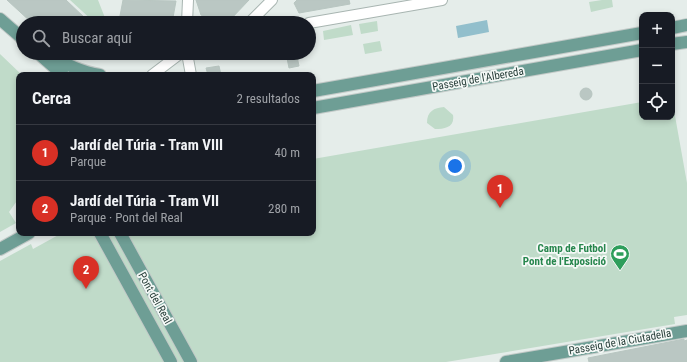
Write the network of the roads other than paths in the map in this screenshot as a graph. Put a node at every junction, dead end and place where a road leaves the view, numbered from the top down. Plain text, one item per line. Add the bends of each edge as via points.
1 (188, 0) edge
2 (272, 0) edge
3 (442, 0) edge
4 (187, 16) edge
5 (256, 16) edge
6 (0, 19) edge
7 (316, 22) edge
8 (687, 25) edge
9 (675, 27) edge
10 (16, 33) edge
11 (639, 34) edge
12 (687, 42) edge
13 (675, 44) edge
14 (639, 51) edge
15 (37, 60) edge
16 (46, 60) edge
17 (58, 60) edge
18 (172, 60) edge
19 (188, 60) edge
20 (47, 72) edge
21 (59, 72) edge
22 (85, 72) edge
23 (156, 72) edge
24 (190, 72) edge
25 (316, 90) edge
26 (316, 107) edge
27 (24, 236) edge
28 (102, 236) edge
29 (122, 236) edge
30 (0, 249) edge
31 (687, 331) edge
32 (520, 361) edge
33 (171, 362) edge
34 (191, 362) edge
35 (506, 362) edge

1 - 4 street
2 - 5 street
3 - 7 street
6 - 10 main road
8 - 9 main road
11 - 25 main road, Passeig de l'Albereda
12 - 13 main road
14 - 26 main road, Passeig de l'Albereda
15 - 20 main road
16 - 21 main road
17 - 22 main road
18 - 23 street
19 - 24 street
27 - 30 main road
28 - 33 main road, Pont del Real
29 - 34 main road, Pont del Real
31 - 32 main road, Passeig de la Ciutadella
32 - 35 main road, Passeig de la Ciutadella

